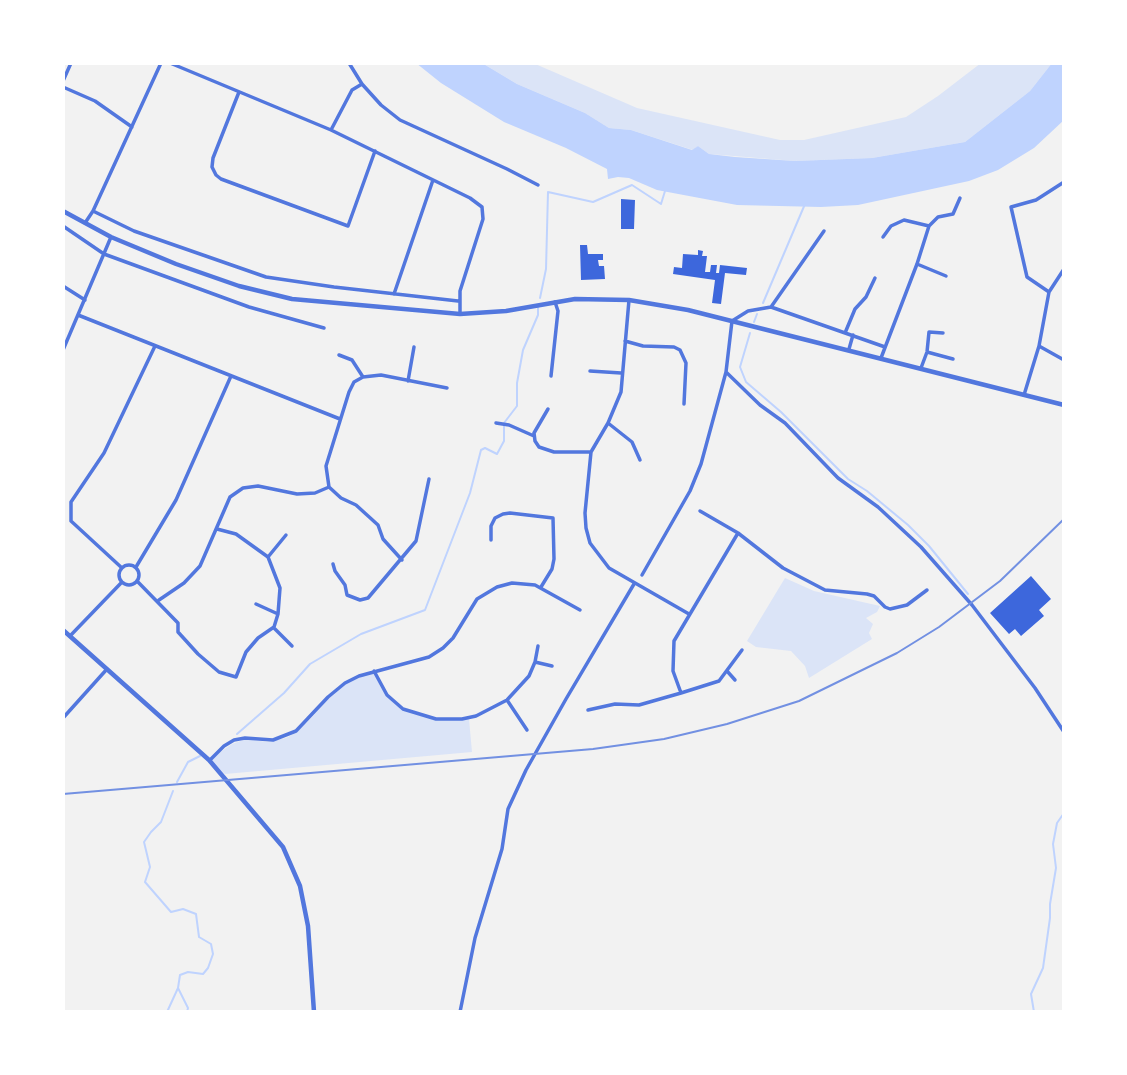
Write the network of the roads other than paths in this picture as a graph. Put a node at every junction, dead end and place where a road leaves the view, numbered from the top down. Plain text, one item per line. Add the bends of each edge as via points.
1 (71, 63) edge
2 (162, 63) edge
3 (170, 63) edge
4 (349, 63) edge
5 (63, 81) edge
6 (362, 84) junction
7 (63, 87) edge
8 (239, 92) junction
9 (132, 127) junction
10 (331, 130) junction
11 (375, 151) junction
12 (433, 180) junction
13 (1064, 182) edge
14 (538, 185) dead end
15 (960, 198) dead end
16 (63, 211) edge
17 (93, 211) junction
18 (85, 223) junction
19 (63, 226) edge
20 (929, 226) junction
21 (824, 231) dead end
22 (111, 237) junction
23 (883, 237) dead end
24 (104, 254) junction
25 (917, 264) junction
26 (1064, 269) edge
27 (946, 276) dead end
28 (875, 278) dead end
29 (63, 286) edge
30 (1049, 292) junction
31 (394, 294) junction
32 (85, 300) junction
33 (629, 300) junction
34 (458, 301) junction
35 (555, 302) junction
36 (771, 307) junction
37 (460, 314) junction
38 (78, 315) junction
39 (732, 321) junction
40 (324, 328) dead end
41 (845, 332) junction
42 (943, 332) dead end
43 (853, 335) junction
44 (625, 341) junction
45 (155, 346) junction
46 (1039, 346) junction
47 (414, 347) dead end
48 (885, 347) junction
49 (849, 349) junction
50 (63, 350) edge
51 (927, 352) junction
52 (339, 355) dead end
53 (881, 358) junction
54 (953, 359) dead end
55 (1064, 360) edge
56 (921, 368) junction
57 (590, 371) dead end
58 (726, 372) junction
59 (621, 373) junction
60 (231, 376) junction
61 (551, 376) dead end
62 (363, 377) junction
63 (408, 381) junction
64 (447, 388) dead end
65 (1024, 395) junction
66 (684, 404) dead end
67 (1064, 405) edge
68 (548, 409) dead end
69 (340, 419) junction
70 (608, 423) junction
71 (496, 424) dead end
72 (534, 436) junction
73 (591, 452) junction
74 (640, 460) dead end
75 (429, 479) dead end
76 (329, 487) junction
77 (700, 511) dead end
78 (217, 529) junction
79 (738, 533) junction
80 (286, 535) dead end
81 (491, 540) dead end
82 (268, 557) junction
83 (402, 560) junction
84 (334, 564) dead end
85 (122, 568) junction
86 (136, 568) junction
87 (642, 575) dead end
88 (137, 581) junction
89 (122, 582) junction
90 (635, 584) junction
91 (541, 587) junction
92 (927, 590) dead end
93 (158, 601) junction
94 (256, 604) dead end
95 (580, 610) dead end
96 (278, 614) junction
97 (690, 614) junction
98 (274, 627) junction
99 (63, 630) edge
100 (70, 636) junction
101 (292, 646) dead end
102 (538, 646) dead end
103 (742, 650) dead end
104 (535, 662) junction
105 (552, 666) dead end
106 (107, 669) junction
107 (374, 671) junction
108 (727, 671) junction
109 (735, 680) dead end
110 (681, 693) junction
111 (507, 700) junction
112 (589, 710) dead end
113 (63, 718) edge
114 (527, 730) dead end
115 (1064, 732) edge
116 (209, 760) junction
117 (313, 1012) edge
118 (460, 1012) edge

1 - 5 street
2 - 9 street
3 - 8 street
4 - 6 street
6 - 10 street via 352,90
6 - 14 street via 400,120
7 - 9 street via 95,101
8 - 10 street
8 - 11 street via 213,158 212,167 221,179 348,226
9 - 17 street
10 - 11 street
11 - 12 street
12 - 31 street
12 - 34 street via 477,202 484,213
13 - 30 street via 1036,200 1011,207 1027,277
15 - 20 street via 953,214 939,217
16 - 18 street
17 - 18 street
17 - 31 street via 134,231 266,277
18 - 22 street
19 - 24 street
20 - 23 street via 904,220 891,226
20 - 25 street
21 - 36 street
22 - 24 street
22 - 37 street via 267,294
24 - 32 street
24 - 40 street via 249,307
25 - 27 street
25 - 48 street
26 - 30 street
28 - 41 street
29 - 32 street
30 - 46 street
31 - 34 street
32 - 38 street
33 - 35 street
33 - 39 street
33 - 44 street
34 - 37 street
35 - 37 street
35 - 61 street
36 - 39 street via 748,311
36 - 41 street
38 - 45 street
38 - 50 street
39 - 49 street
39 - 58 street
41 - 43 street
42 - 51 street via 929,332
43 - 48 street
43 - 49 street
44 - 59 street
44 - 66 street via 680,350 686,363
45 - 60 street
45 - 85 street via 109,443 71,502 71,521
46 - 55 street
46 - 65 street
47 - 63 street
48 - 53 street
49 - 53 street
51 - 54 street
51 - 56 street
52 - 62 street via 352,360
53 - 56 street
56 - 65 street
57 - 59 street
58 - 87 street via 696,478
58 - 115 street via 785,423 838,478 921,547 972,606
59 - 70 street via 621,392
60 - 69 street
60 - 86 street via 176,500
62 - 63 street via 381,375
62 - 69 street via 354,383
63 - 64 street
65 - 67 street
68 - 72 street
69 - 76 street via 326,466
70 - 73 street
70 - 74 street via 632,442
71 - 72 street
72 - 73 street via 547,451
73 - 90 street via 585,513 590,543 609,568
75 - 83 street via 416,541
76 - 78 street via 297,494 258,486 243,488 230,497
76 - 83 street via 378,525 383,539
77 - 79 street
78 - 82 street via 236,534
78 - 93 street via 200,566
79 - 92 street via 783,568 825,590 874,596 890,609 907,605
79 - 97 street
80 - 82 street
81 - 91 street via 495,518 503,514 553,518 554,559
82 - 96 street via 280,588
83 - 84 street via 360,600 347,595
85 - 86 street
85 - 89 street
86 - 88 street
88 - 89 street
88 - 93 street
89 - 100 street
90 - 97 street
90 - 118 street via 566,699 508,809
91 - 95 street
91 - 107 street via 512,583 485,592 443,648 429,657
93 - 98 street via 198,654 219,672 236,677 246,652
94 - 96 street
96 - 98 street
97 - 110 street via 674,641 673,671
98 - 101 street
99 - 100 street
100 - 106 street
102 - 104 street
103 - 108 street
104 - 105 street
104 - 111 street
106 - 113 street
106 - 116 street
107 - 111 street via 395,703 427,717 462,719
107 - 116 street via 345,682 296,731 273,740 234,740
108 - 109 street
108 - 110 street via 719,681
110 - 112 street via 639,705
111 - 114 street
116 - 117 street via 283,847 300,886 308,926

